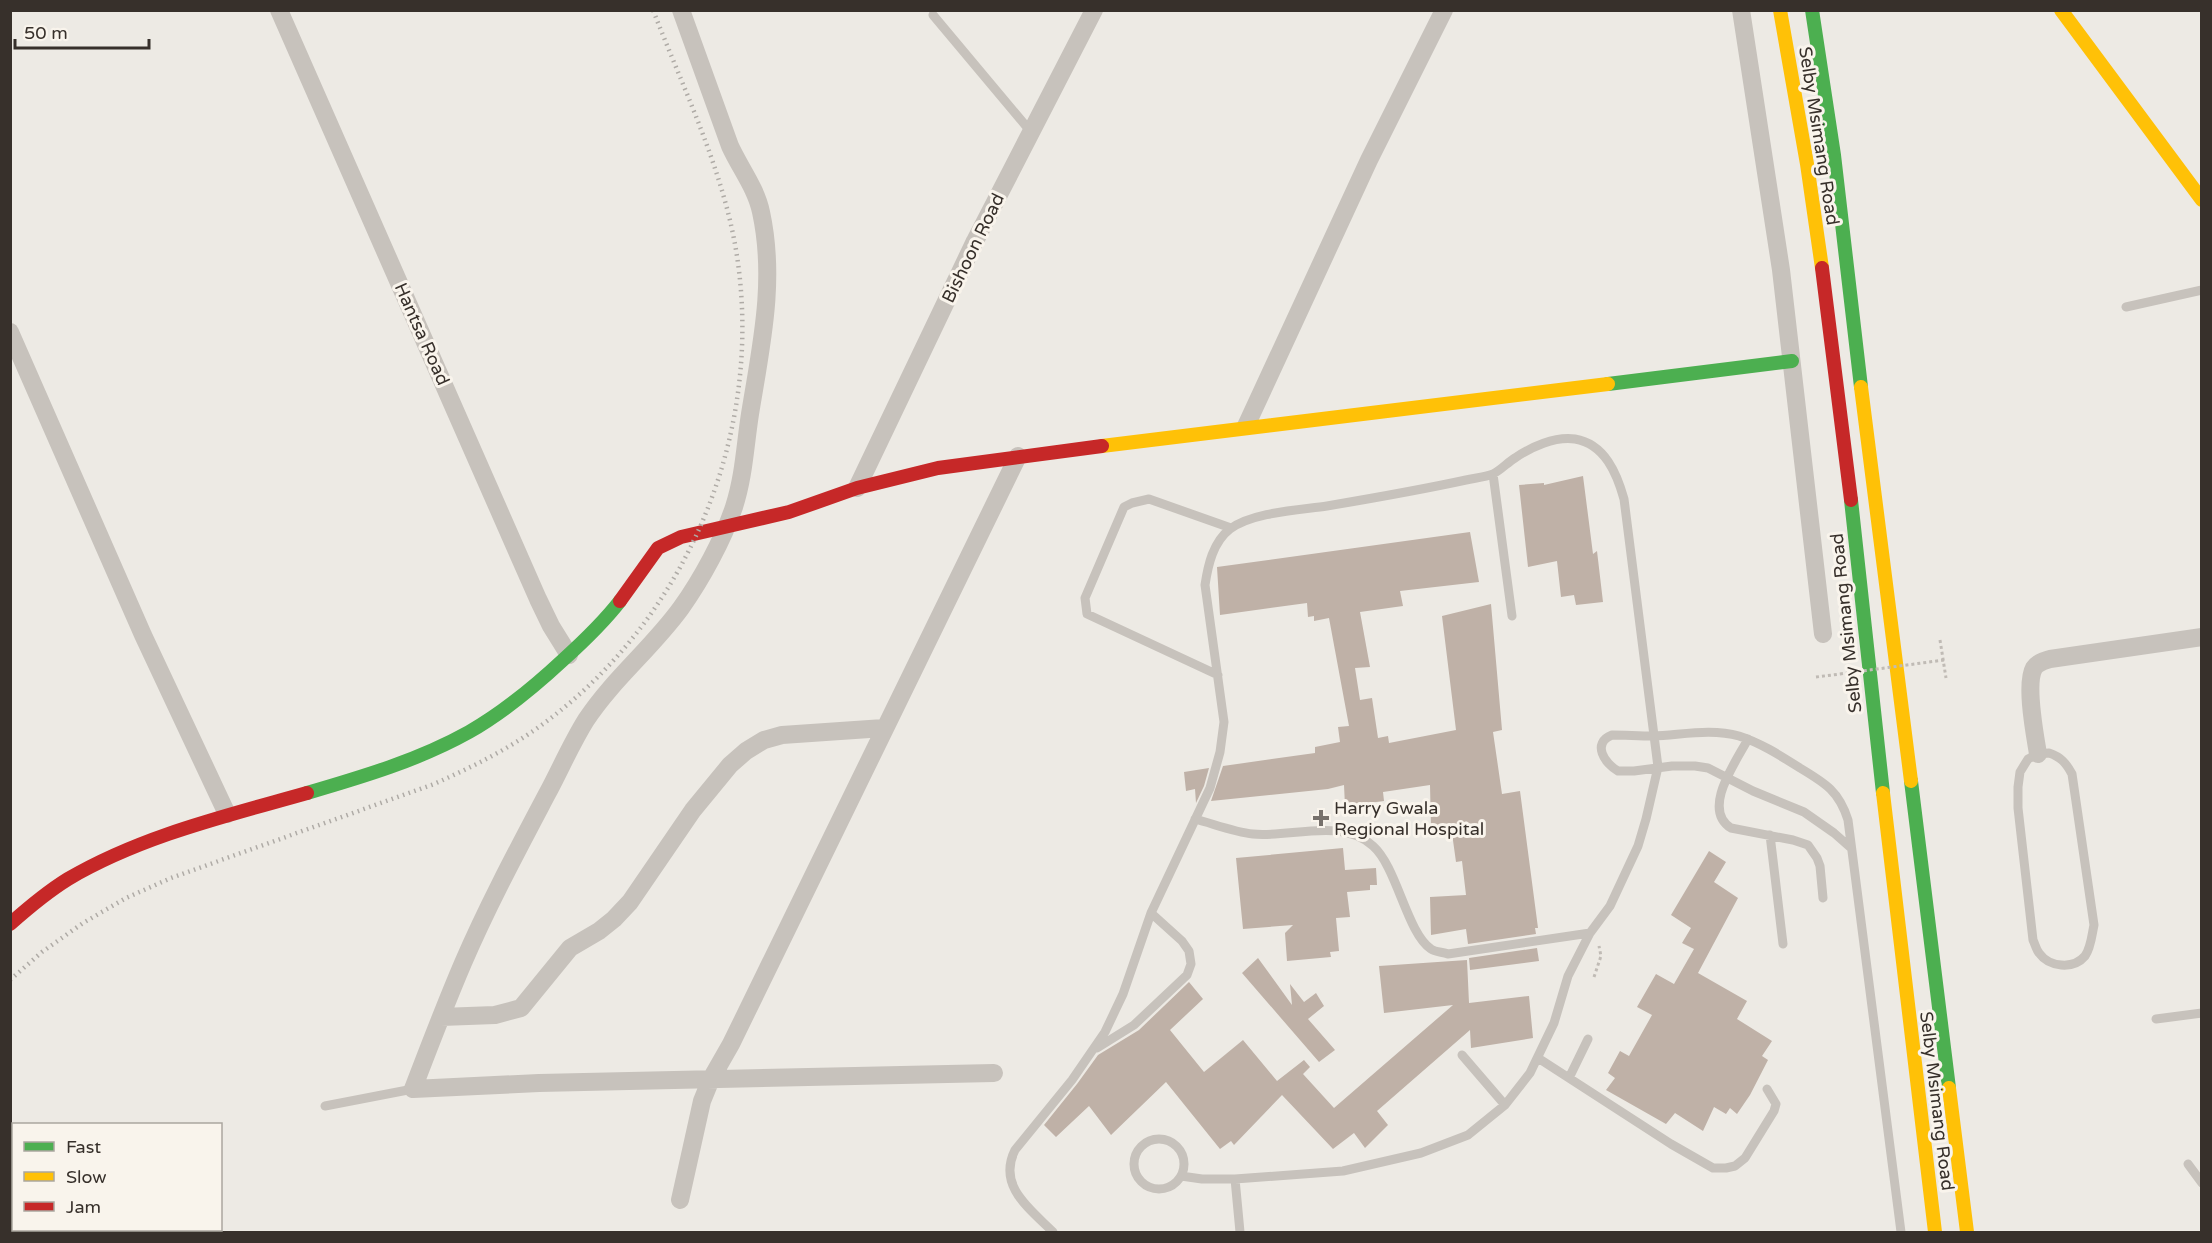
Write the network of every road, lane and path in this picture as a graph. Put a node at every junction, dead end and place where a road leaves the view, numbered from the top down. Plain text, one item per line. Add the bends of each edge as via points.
1 (279, 10) edge
2 (681, 10) edge
3 (1094, 10) edge
4 (1444, 10) edge
5 (1741, 10) edge
6 (1780, 10) edge
7 (1812, 10) edge
8 (2061, 10) edge
9 (933, 15) dead end
10 (1031, 132) junction
11 (2202, 200) edge
12 (2202, 290) edge
13 (2126, 307) dead end
14 (10, 332) edge
15 (1792, 361) junction
16 (1246, 426) junction
17 (1018, 456) junction
18 (1493, 474) junction
19 (857, 488) junction
20 (725, 528) junction
21 (1231, 528) junction
22 (1512, 616) dead end
23 (1823, 634) dead end
24 (2202, 637) edge
25 (1940, 640) dead end
26 (569, 655) junction
27 (1944, 660) junction
28 (1218, 675) junction
29 (1816, 677) dead end
30 (1946, 678) dead end
31 (884, 728) junction
32 (1653, 736) junction
33 (1748, 739) junction
34 (2038, 754) junction
35 (1658, 767) junction
36 (1728, 777) junction
37 (227, 814) junction
38 (1195, 819) junction
39 (1770, 835) junction
40 (1851, 848) junction
41 (1823, 898) dead end
42 (1151, 913) junction
43 (10, 924) edge
44 (1592, 930) junction
45 (1783, 944) dead end
46 (1594, 977) dead end
47 (2202, 1013) edge
48 (441, 1017) junction
49 (2156, 1019) dead end
50 (1588, 1039) dead end
51 (1092, 1051) junction
52 (1462, 1055) dead end
53 (1538, 1058) junction
54 (994, 1073) dead end
55 (1569, 1078) junction
56 (711, 1079) junction
57 (413, 1089) junction
58 (1767, 1089) dead end
59 (1504, 1105) junction
60 (325, 1106) dead end
61 (2188, 1164) dead end
62 (1181, 1176) junction
63 (1235, 1179) junction
64 (2202, 1183) edge
65 (680, 1200) dead end
66 (1053, 1233) edge
67 (1240, 1233) edge
68 (1901, 1233) edge
69 (1935, 1233) edge
70 (1967, 1233) edge

1 - 26 street, Hantsa Road via 538,598
2 - 20 street via 730,146 756,195 769,277 744,469
3 - 10 street, Bishoon Road
4 - 16 street via 1369,160
5 - 15 street
6 - 69 main road, Selby Msimang Road via 1814,212 1845,454
7 - 70 main road, Selby Msimang Road via 1834,156
8 - 11 main road
9 - 10 lane
10 - 19 street, Bishoon Road
12 - 13 lane
14 - 37 street via 143,635
15 - 16 main road
15 - 23 street
16 - 17 main road
17 - 19 main road via 938,468
17 - 31 street
18 - 21 lane via 1264,516
18 - 22 lane
18 - 32 lane via 1537,446 1576,439 1606,457 1617,474 1624,499
19 - 20 main road via 789,512
20 - 26 main road via 681,537 658,548 606,618
20 - 48 street via 681,608 586,720 514,858
21 - 28 lane via 1219,540 1208,564 1206,585
21 - 28 lane via 1149,499 1132,503 1124,507 1085,598 1087,614
24 - 34 street via 2040,662 2034,669 2030,691
25 - 27 path
26 - 37 main road via 515,702 453,741 363,777
27 - 29 path, bridge
27 - 30 path
28 - 38 lane via 1224,722 1220,752 1210,788
31 - 48 street via 782,735 746,751 693,810 630,902 599,931 570,948 521,1008 495,1015
31 - 56 street
32 - 33 lane via 1700,732
32 - 35 lane
32 - 35 lane via 1612,735 1604,741 1601,752 1618,771
33 - 36 lane
33 - 40 lane via 1829,786 1848,820
34 - 34 lane via 2028,759 2020,772 2018,787 2033,940 2039,954 2050,962 2073,964 2085,956 2094,925 2072,774 2058,756
35 - 36 lane via 1695,766
35 - 44 lane via 1638,846 1610,906
36 - 39 lane via 1718,807 1725,824
36 - 40 lane via 1804,812
37 - 43 main road via 99,863 46,893
38 - 42 lane
38 - 44 lane via 1253,834 1336,831 1357,837 1373,846 1388,867 1420,936 1431,949 1448,954
39 - 41 lane via 1808,845 1820,866
39 - 45 lane
40 - 68 lane
42 - 51 lane via 1123,994
42 - 51 lane via 1189,951 1191,964 1187,975 1134,1025
44 - 46 path via 1601,956
44 - 53 lane via 1568,976 1554,1023
47 - 49 lane
48 - 57 street
50 - 55 lane
51 - 66 lane via 1009,1161 1013,1188
52 - 59 lane
53 - 55 lane
53 - 59 lane
54 - 56 street
55 - 58 lane via 1713,1168 1735,1166 1745,1158 1774,1111 1776,1104
56 - 57 street
56 - 65 street via 702,1101
57 - 60 lane
59 - 63 lane via 1468,1135 1421,1153 1343,1171
61 - 64 lane
62 - 62 lane via 1172,1186 1147,1186 1137,1177 1137,1151 1146,1142 1159,1138 1172,1142 1181,1151 1185,1164
62 - 63 lane
63 - 67 lane

